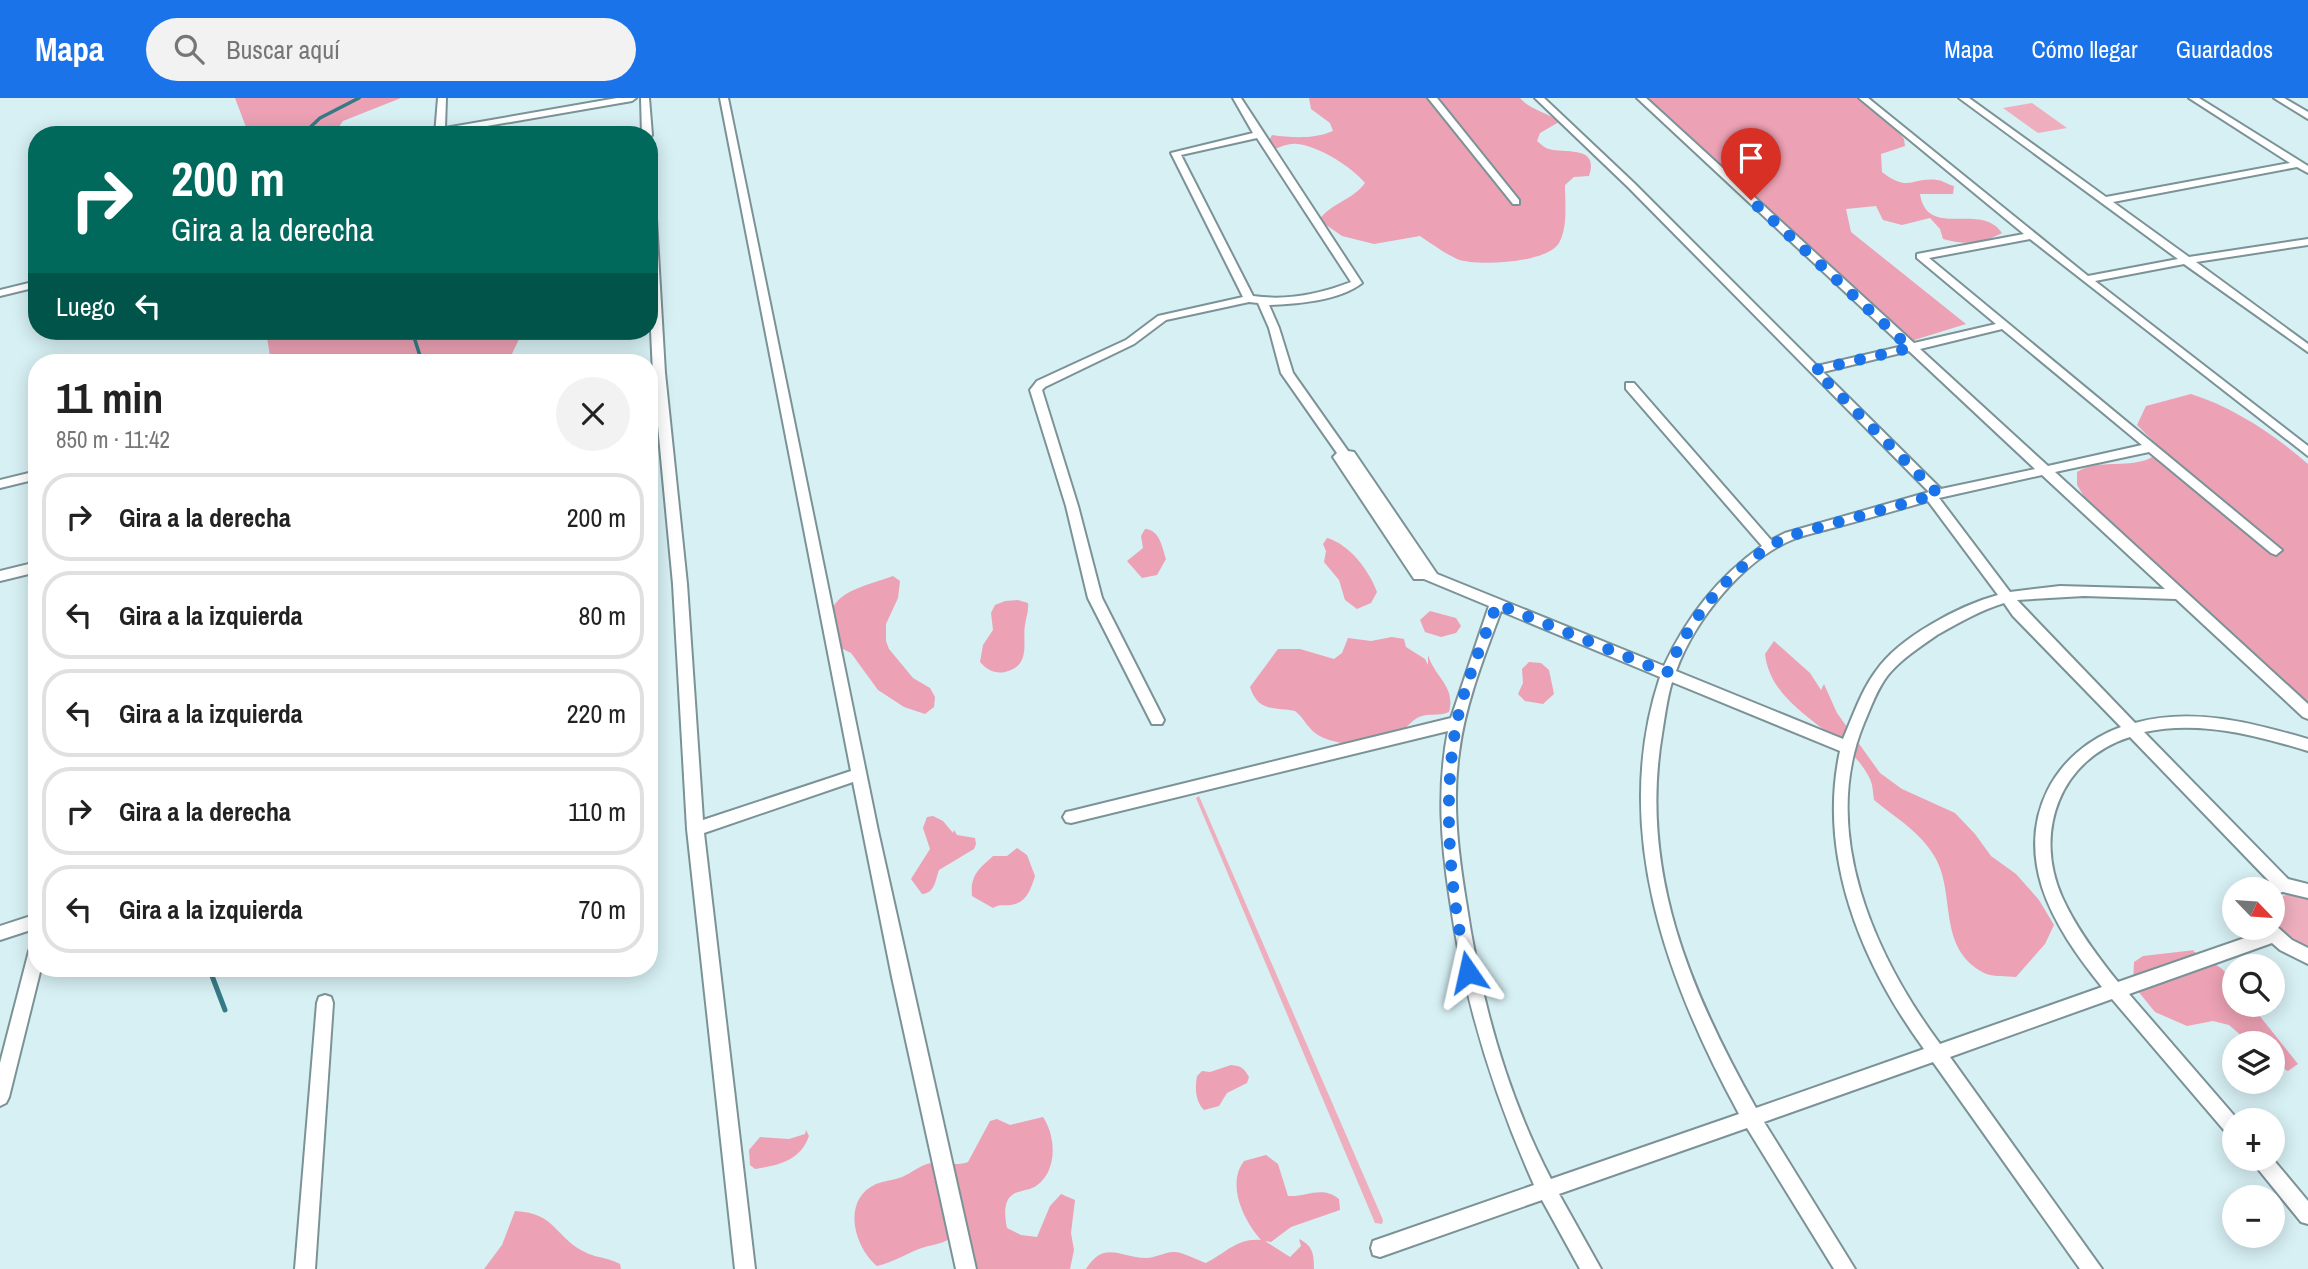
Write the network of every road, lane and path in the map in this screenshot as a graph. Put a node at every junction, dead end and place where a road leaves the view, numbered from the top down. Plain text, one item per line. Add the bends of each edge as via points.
1 (442, 98) edge
2 (632, 98) edge
3 (645, 98) edge
4 (724, 98) edge
5 (1237, 98) edge
6 (1432, 98) edge
7 (1539, 98) edge
8 (1641, 98) edge
9 (1863, 98) edge
10 (1963, 98) edge
11 (2193, 98) edge
12 (2278, 98) edge
13 (2308, 116) edge
14 (440, 126) edge
15 (478, 126) edge
16 (646, 126) edge
17 (1259, 135) junction
18 (2298, 164) junction
19 (2308, 170) edge
20 (2103, 201) junction
21 (1516, 202) dead end
22 (2031, 236) junction
23 (2308, 242) edge
24 (2184, 261) junction
25 (2086, 280) junction
26 (28, 286) edge
27 (0, 293) edge
28 (1255, 300) junction
29 (2005, 325) junction
30 (2308, 334) edge
31 (2292, 337) junction
32 (1910, 348) junction
33 (2308, 349) edge
34 (658, 354) edge
35 (1815, 370) junction
36 (1630, 386) dead end
37 (2152, 447) junction
38 (2308, 452) edge
39 (2043, 470) junction
40 (28, 477) edge
41 (0, 484) edge
42 (1934, 495) junction
43 (1769, 546) junction
44 (2276, 550) dead end
45 (28, 568) edge
46 (0, 576) edge
47 (2178, 594) junction
48 (2007, 598) junction
49 (1497, 604) junction
50 (1667, 673) junction
51 (2308, 713) edge
52 (1157, 720) dead end
53 (1456, 723) junction
54 (2131, 728) junction
55 (2308, 745) edge
56 (1847, 747) junction
57 (859, 774) junction
58 (1071, 817) dead end
59 (695, 829) junction
60 (2275, 877) edge
61 (2286, 886) edge
62 (2308, 891) edge
63 (28, 924) edge
64 (0, 933) edge
65 (2247, 940) edge
66 (2281, 940) edge
67 (2308, 956) edge
68 (30, 977) edge
69 (2114, 989) junction
70 (325, 1003) dead end
71 (1937, 1052) junction
72 (0, 1097) edge
73 (2222, 1115) edge
74 (1749, 1118) junction
75 (2271, 1171) edge
76 (1546, 1190) junction
77 (2308, 1215) edge
78 (1380, 1248) dead end
79 (305, 1269) edge
80 (745, 1269) edge
81 (966, 1269) edge
82 (1591, 1269) edge
83 (1845, 1269) edge
84 (2092, 1269) edge

1 - 14 street
2 - 15 street
3 - 16 street
4 - 57 street
5 - 17 street
6 - 21 street
7 - 35 street
8 - 32 street
9 - 22 street
10 - 20 street
11 - 18 street
12 - 13 street
17 - 28 street via 1177,153
17 - 28 street via 1357,284 1302,299
18 - 19 street
18 - 20 street
20 - 24 street
22 - 25 street
22 - 29 street via 1921,256
23 - 24 street
24 - 25 street
24 - 31 street
25 - 38 street
26 - 27 street
28 - 49 street via 1273,328 1287,373 1425,575
28 - 52 street via 1163,318 1130,342 1036,390 1095,598
29 - 32 street
29 - 37 street
30 - 31 street
31 - 33 street
32 - 35 street
32 - 39 street
34 - 59 street via 680,584
35 - 42 street
36 - 43 street
37 - 39 street
37 - 44 street
39 - 42 street
39 - 47 street
40 - 41 street
42 - 43 street via 1789,536
42 - 48 street
43 - 50 street via 1732,576 1701,612
45 - 46 street
47 - 48 street via 2044,593
47 - 51 street
48 - 54 street
48 - 56 street via 1919,641 1884,669
49 - 50 street
49 - 53 street
50 - 56 street
50 - 74 street via 1655,716 1645,793 1657,886 1688,996
53 - 58 street
53 - 76 street via 1449,773 1451,849 1463,949 1479,1018 1504,1093
54 - 55 street via 2225,724
54 - 60 street
54 - 69 street via 2084,752 2073,763 2053,790 2044,842 2053,897 2086,956
56 - 71 street via 1839,794 1849,883 1901,1001
57 - 59 street
57 - 81 street
59 - 80 street
61 - 62 street
63 - 64 street
65 - 69 street
66 - 67 street
68 - 72 street
69 - 71 street
69 - 73 street
70 - 79 street
71 - 74 street
71 - 84 street
74 - 76 street
74 - 83 street
75 - 77 street
76 - 78 street
76 - 82 street

